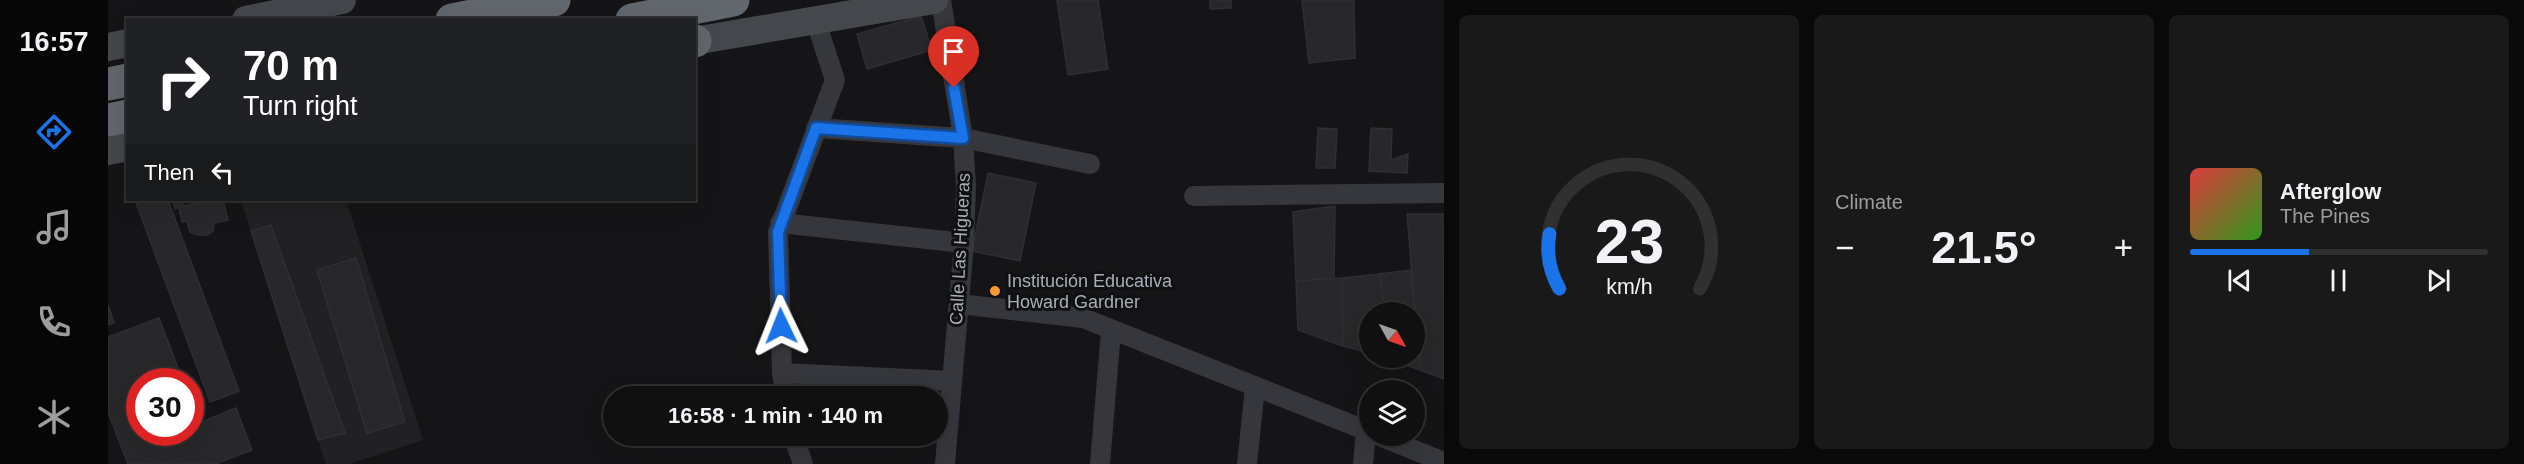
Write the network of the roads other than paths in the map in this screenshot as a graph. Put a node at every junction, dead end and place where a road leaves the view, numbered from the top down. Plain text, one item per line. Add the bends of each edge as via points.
1 (342, 0) edge
2 (554, 0) edge
3 (732, 0) edge
4 (934, 0) edge
5 (941, 0) edge
6 (256, 18) edge
7 (462, 18) edge
8 (642, 18) edge
9 (816, 22) junction
10 (696, 41) edge
11 (126, 44) edge
12 (108, 47) edge
13 (126, 80) edge
14 (108, 84) edge
15 (126, 116) edge
16 (108, 120) edge
17 (816, 128) junction
18 (963, 138) junction
19 (126, 147) edge
20 (108, 151) edge
21 (1090, 164) dead end
22 (1444, 193) edge
23 (1194, 196) dead end
24 (780, 223) junction
25 (964, 243) junction
26 (959, 304) junction
27 (1112, 331) junction
28 (782, 374) junction
29 (952, 381) junction
30 (784, 386) edge
31 (1255, 387) junction
32 (1359, 428) edge
33 (797, 446) edge
34 (1368, 446) edge
35 (1404, 446) edge
36 (1444, 462) edge
37 (803, 464) edge
38 (945, 464) edge
39 (1100, 464) edge
40 (1247, 464) edge
41 (1363, 464) edge

1 - 6 main road
2 - 7 highway
3 - 8 highway
4 - 9 main road
5 - 18 street, Calle Las Higueras
9 - 10 main road
9 - 17 street via 835,80
11 - 12 main road
13 - 14 highway
15 - 16 highway
17 - 18 street
17 - 24 street
18 - 21 street
18 - 25 street, Calle Las Higueras
19 - 20 main road
22 - 23 street
24 - 25 street
24 - 28 street
25 - 26 street, Calle Las Higueras
26 - 27 street via 1083,318
26 - 29 street, Calle Las Higueras
27 - 31 street
27 - 39 street
28 - 29 street
28 - 30 street
29 - 38 street, Calle Las Higueras
31 - 32 street
31 - 40 street
33 - 37 street
34 - 41 street
35 - 36 street

